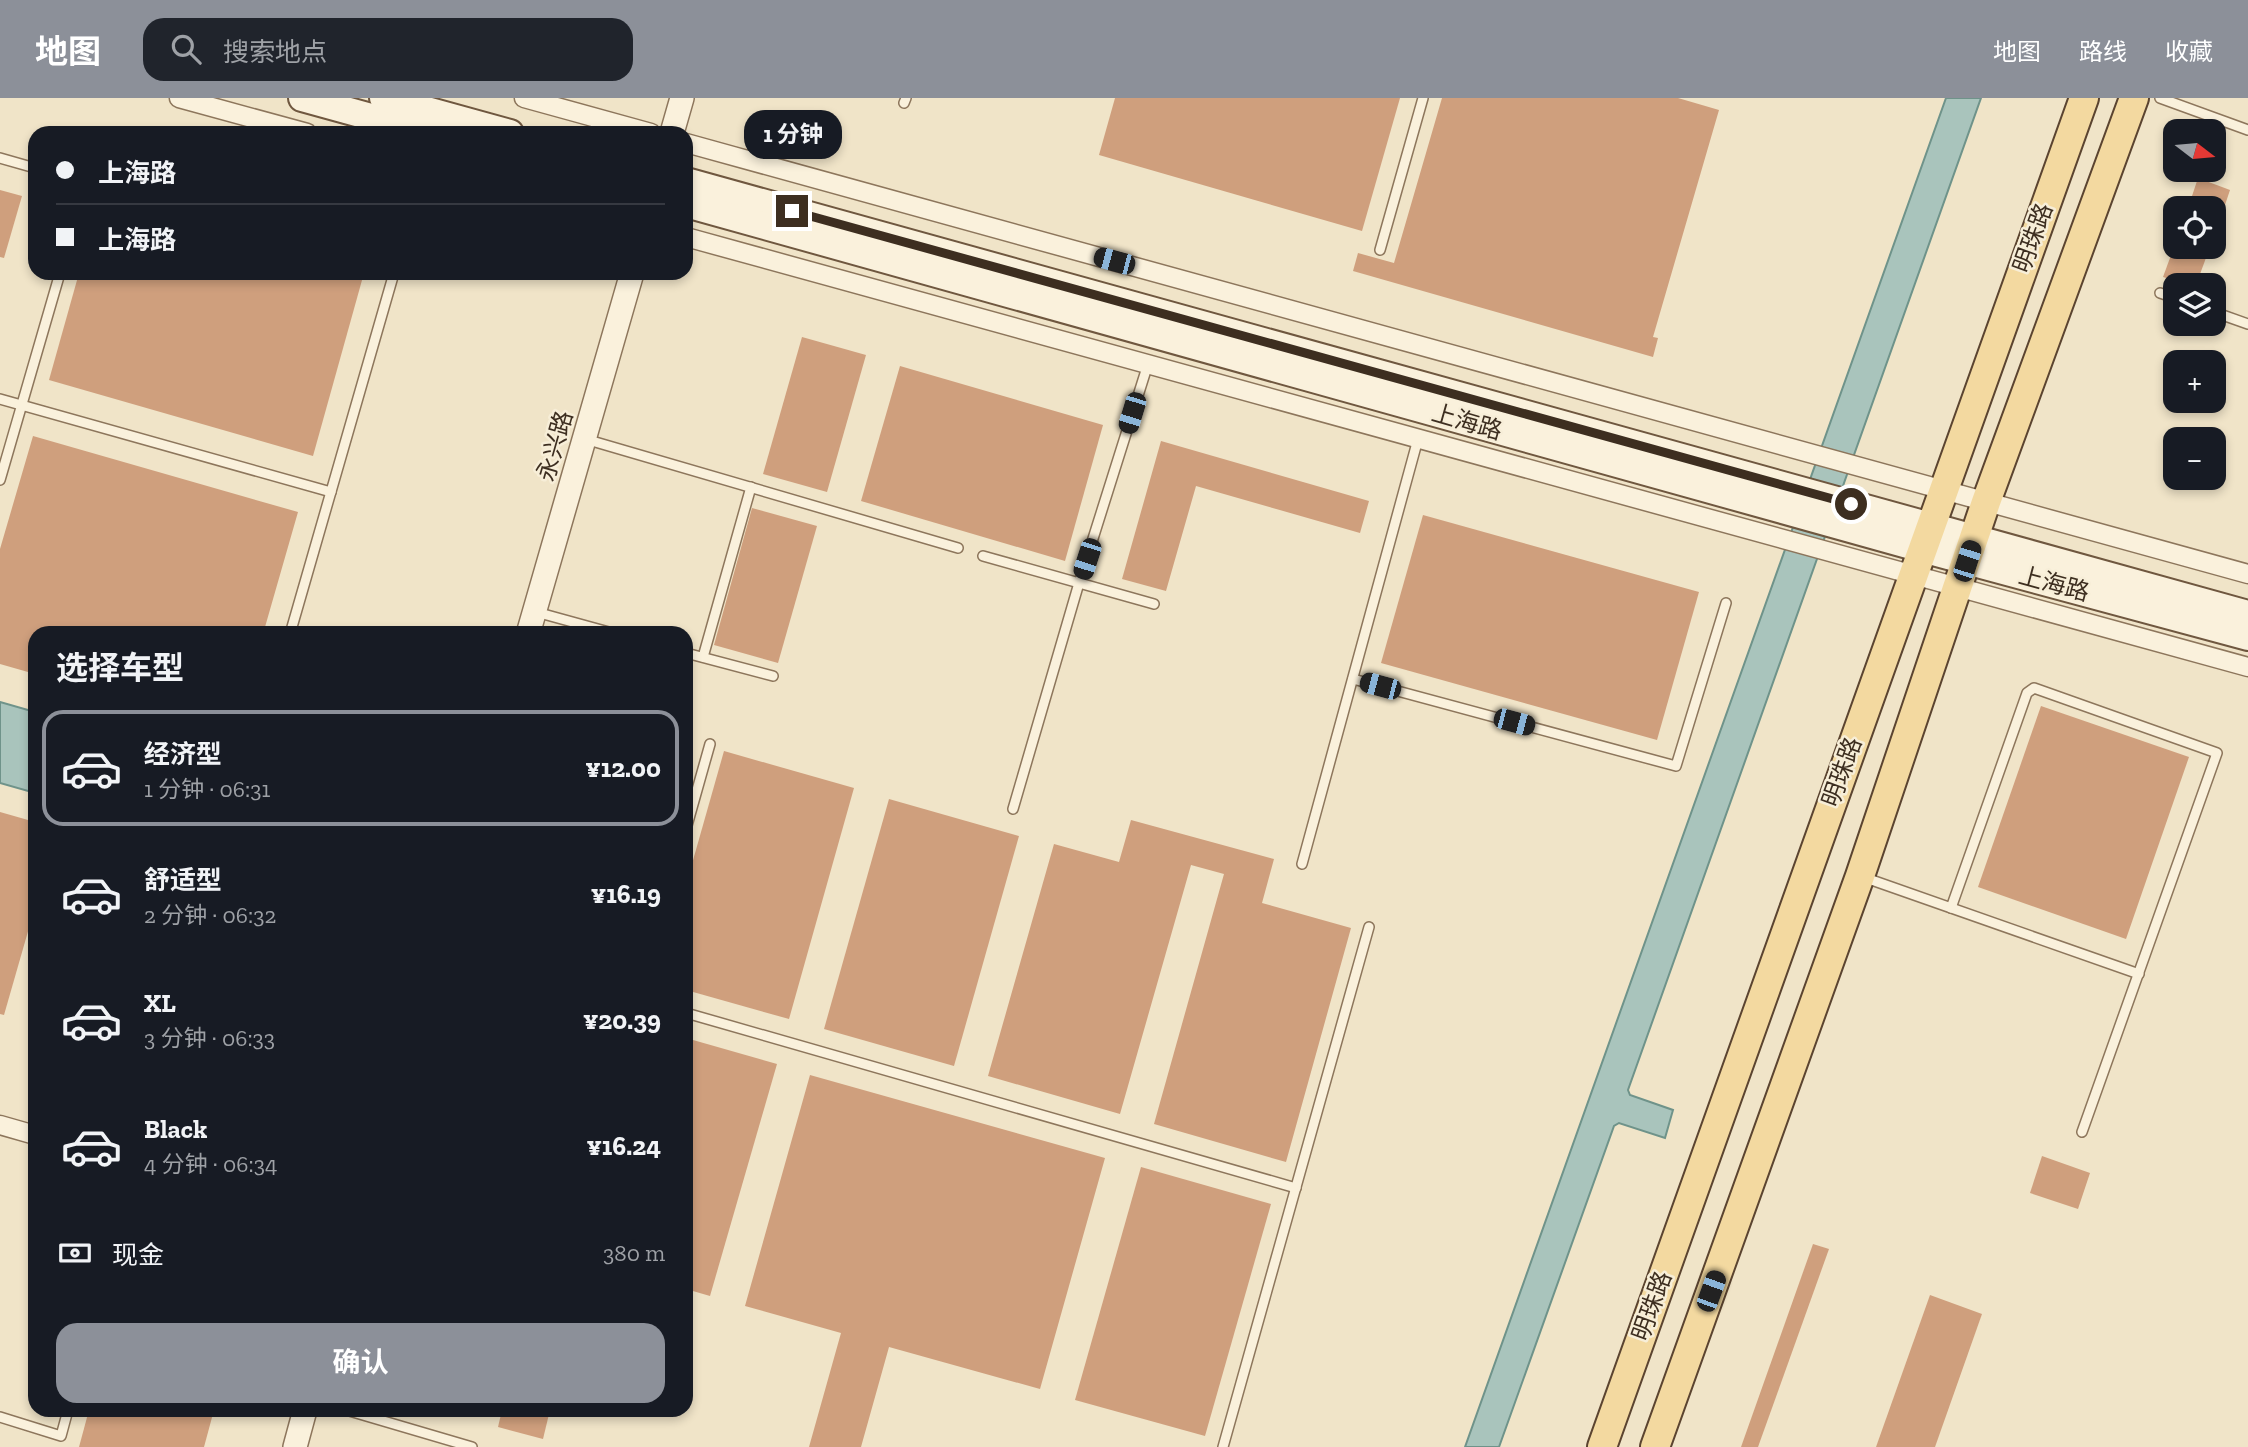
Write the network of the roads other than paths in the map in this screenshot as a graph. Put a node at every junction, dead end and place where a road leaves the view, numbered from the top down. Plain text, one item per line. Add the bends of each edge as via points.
1 (179, 98) edge
2 (302, 98) edge
3 (383, 98) edge
4 (524, 98) edge
5 (682, 98) edge
6 (1423, 98) edge
7 (2084, 98) edge
8 (2134, 98) edge
9 (2160, 98) edge
10 (281, 126) edge
11 (404, 126) edge
12 (485, 126) edge
13 (626, 126) edge
14 (674, 126) edge
15 (2248, 130) edge
16 (693, 145) edge
17 (0, 158) edge
18 (28, 166) edge
19 (693, 183) edge
20 (693, 206) edge
21 (693, 239) edge
22 (1380, 250) dead end
23 (58, 280) edge
24 (392, 280) edge
25 (630, 280) edge
26 (2160, 293) dead end
27 (2163, 294) edge
28 (2226, 316) edge
29 (2248, 324) edge
30 (1147, 365) junction
31 (0, 400) edge
32 (21, 405) junction
33 (585, 439) junction
34 (1418, 439) junction
35 (0, 480) edge
36 (751, 487) junction
37 (1943, 490) junction
38 (331, 492) junction
39 (1986, 502) junction
40 (958, 548) dead end
41 (1922, 550) junction
42 (1971, 550) junction
43 (983, 556) dead end
44 (2248, 574) edge
45 (1079, 583) junction
46 (1958, 587) junction
47 (1726, 603) dead end
48 (1154, 604) dead end
49 (534, 611) junction
50 (2248, 614) edge
51 (291, 626) edge
52 (530, 626) edge
53 (587, 626) edge
54 (2248, 637) edge
55 (693, 655) edge
56 (703, 657) junction
57 (2248, 667) edge
58 (773, 676) dead end
59 (1353, 679) junction
60 (710, 744) dead end
61 (693, 805) edge
62 (1013, 810) dead end
63 (1302, 864) dead end
64 (1860, 876) junction
65 (1951, 908) junction
66 (1369, 927) dead end
67 (2139, 974) junction
68 (693, 1015) edge
69 (0, 1125) edge
70 (2082, 1132) dead end
71 (28, 1133) edge
72 (1296, 1188) junction
73 (0, 1417) edge
74 (66, 1417) edge
75 (303, 1417) edge
76 (370, 1417) edge
77 (295, 1447) edge
78 (472, 1447) edge
79 (1223, 1447) edge
80 (1602, 1447) edge
81 (1655, 1447) edge

1 - 10 street
2 - 11 main road
3 - 12 main road
4 - 13 street
5 - 14 street
6 - 22 lane
7 - 37 main road, 明珠路
8 - 39 main road, 明珠路
9 - 15 lane
16 - 37 street
17 - 18 lane
19 - 41 main road, 上海路
20 - 41 main road, 上海路
21 - 30 street
23 - 32 lane
24 - 38 lane
25 - 33 street, 永兴路
26 - 27 lane
28 - 29 lane
30 - 34 street
30 - 45 lane
31 - 32 lane
32 - 35 lane
32 - 38 lane
33 - 36 lane
33 - 49 street, 永兴路
34 - 41 street
34 - 59 lane
36 - 40 lane
36 - 56 lane
37 - 39 street
37 - 41 main road, 明珠路
38 - 51 lane
39 - 42 main road, 明珠路
39 - 44 street
41 - 42 main road, 上海路
41 - 46 street
41 - 80 main road, 明珠路
42 - 46 main road, 明珠路
42 - 50 main road, 上海路
42 - 54 main road, 上海路
43 - 45 lane
45 - 48 lane
45 - 62 lane
46 - 57 street
46 - 64 main road, 明珠路
47 - 59 lane via 1676,766
49 - 52 street, 永兴路
49 - 53 lane
55 - 56 lane
56 - 58 lane
59 - 63 lane
60 - 61 lane
64 - 65 lane
64 - 81 main road, 明珠路
65 - 67 lane
65 - 67 lane via 2027,693 2034,688 2047,692 2217,753
66 - 72 lane
67 - 70 lane
68 - 72 lane
69 - 71 street
72 - 79 lane
73 - 74 lane via 61,1436
75 - 77 street
76 - 78 lane

